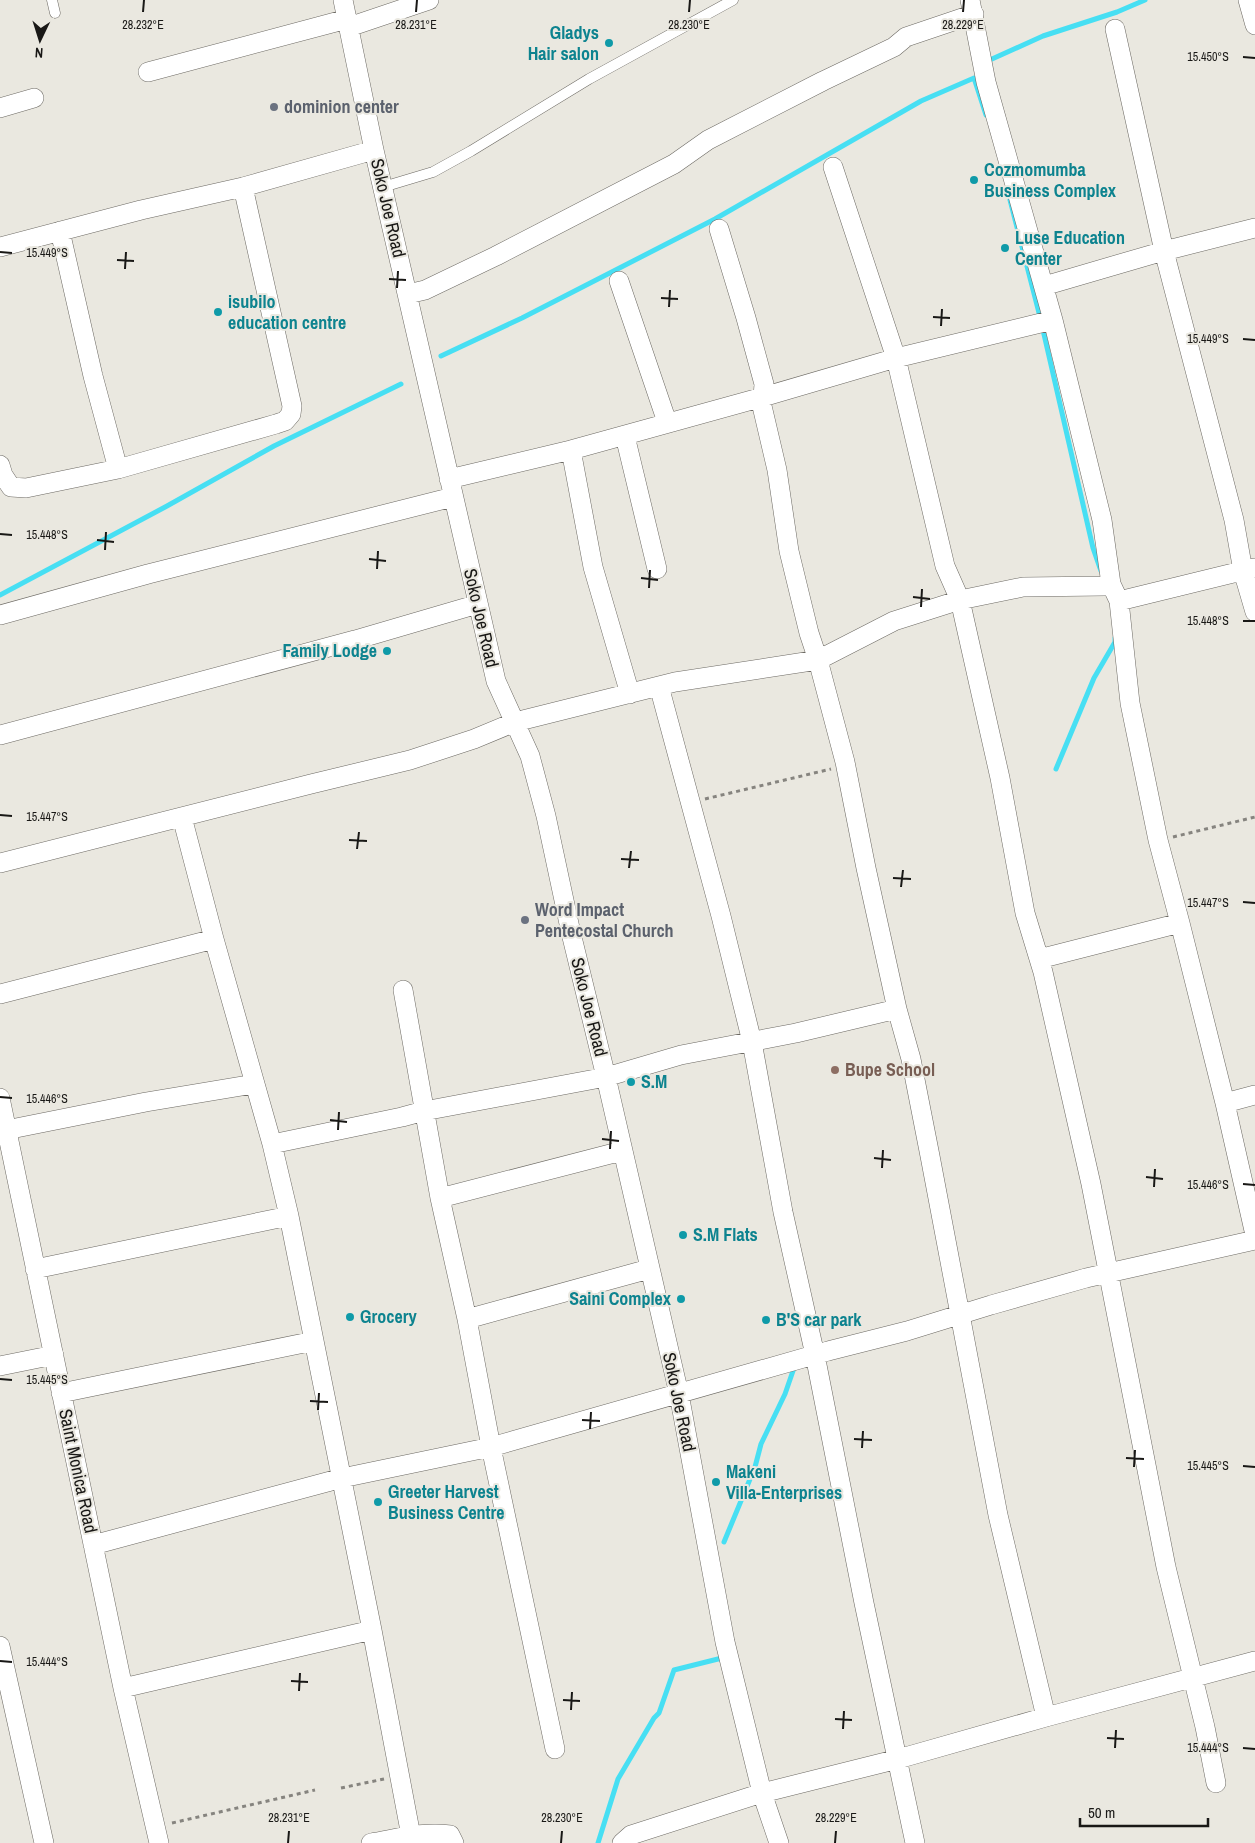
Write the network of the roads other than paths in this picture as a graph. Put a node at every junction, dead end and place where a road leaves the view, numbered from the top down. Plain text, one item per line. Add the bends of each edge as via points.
1 (52, 0) edge
2 (343, 0) edge
3 (429, 0) edge
4 (733, 0) edge
5 (1248, 0) edge
6 (972, 7) edge
7 (55, 13) dead end
8 (348, 23) junction
9 (1255, 25) edge
10 (1115, 29) dead end
11 (148, 72) dead end
12 (34, 98) dead end
13 (0, 108) edge
14 (374, 150) junction
15 (833, 168) dead end
16 (243, 187) junction
17 (383, 187) junction
18 (1255, 228) edge
19 (719, 229) dead end
20 (60, 231) junction
21 (0, 246) edge
22 (1164, 251) junction
23 (619, 281) dead end
24 (1044, 286) junction
25 (408, 294) junction
26 (1053, 320) junction
27 (896, 358) junction
28 (763, 397) junction
29 (667, 422) junction
30 (625, 436) junction
31 (571, 450) junction
32 (0, 465) edge
33 (118, 469) junction
34 (449, 478) junction
35 (454, 497) junction
36 (1249, 569) edge
37 (657, 570) dead end
38 (1111, 584) junction
39 (960, 600) junction
40 (1119, 601) junction
41 (478, 604) junction
42 (1255, 612) edge
43 (0, 615) edge
44 (818, 660) junction
45 (660, 686) junction
46 (630, 694) junction
47 (515, 722) junction
48 (0, 735) edge
49 (182, 817) junction
50 (0, 863) edge
51 (1180, 922) junction
52 (214, 939) junction
53 (1039, 958) junction
54 (403, 990) dead end
55 (0, 994) edge
56 (897, 1009) junction
57 (752, 1042) junction
58 (606, 1077) junction
59 (254, 1084) junction
60 (1255, 1094) edge
61 (0, 1098) edge
62 (1225, 1103) junction
63 (424, 1111) junction
64 (6, 1130) junction
65 (272, 1144) junction
66 (622, 1152) junction
67 (440, 1198) junction
68 (289, 1216) junction
69 (1255, 1235) edge
70 (1255, 1240) edge
71 (35, 1269) junction
72 (649, 1269) junction
73 (1108, 1274) junction
74 (961, 1314) junction
75 (467, 1319) junction
76 (314, 1341) junction
77 (815, 1355) junction
78 (54, 1356) junction
79 (0, 1366) edge
80 (62, 1393) junction
81 (679, 1394) junction
82 (491, 1447) junction
83 (342, 1478) junction
84 (93, 1545) junction
85 (372, 1630) junction
86 (0, 1646) edge
87 (1255, 1661) edge
88 (1193, 1678) junction
89 (123, 1688) junction
90 (1046, 1717) junction
91 (555, 1749) dead end
92 (898, 1759) junction
93 (1216, 1783) dead end
94 (762, 1793) junction
95 (157, 1835) edge
96 (411, 1836) junction
97 (44, 1843) edge
98 (371, 1843) edge
99 (454, 1843) edge
100 (622, 1843) edge
101 (779, 1843) edge
102 (915, 1843) edge

1 - 7 lane
2 - 8 street, Soko Joe Road
3 - 8 street
4 - 17 lane via 589,79 471,152 433,172
5 - 9 street
6 - 24 street via 986,82
6 - 25 street via 906,37 894,48 708,140 674,164 522,243 425,290
8 - 11 street
8 - 14 street, Soko Joe Road
10 - 22 street
12 - 13 street
14 - 16 street
14 - 17 street, Soko Joe Road
15 - 27 street
16 - 20 street
16 - 33 street via 290,396 291,414 276,424
17 - 25 street, Soko Joe Road
18 - 22 street
19 - 28 street via 764,384
20 - 21 street
20 - 33 street
22 - 24 street
22 - 36 street
23 - 29 street
24 - 26 street
25 - 34 street, Soko Joe Road
26 - 27 street
26 - 38 street via 1102,520
27 - 28 street
27 - 39 street via 945,566
28 - 29 street
28 - 44 street via 762,406 777,470 790,551
29 - 30 street
30 - 31 street
30 - 37 street
31 - 34 street
31 - 46 street via 594,567
32 - 33 street via 11,487 26,488
34 - 35 street, Soko Joe Road
35 - 41 street, Soko Joe Road
35 - 43 street
36 - 40 street
36 - 42 street
38 - 39 street via 1023,587
38 - 40 street
39 - 44 street via 894,621
39 - 53 street via 1000,778 1025,913
40 - 51 street via 1130,703 1158,840
41 - 47 street, Soko Joe Road via 496,681
41 - 48 street via 327,648
44 - 45 street
44 - 56 street via 846,766
45 - 46 street
45 - 57 street
46 - 47 street
47 - 49 street via 410,760
47 - 58 street, Soko Joe Road via 530,756 546,816 570,933
49 - 50 street
49 - 52 street
51 - 53 street
51 - 62 street
52 - 55 street
52 - 59 street
53 - 73 street
54 - 63 street
56 - 57 street
56 - 74 street via 911,1060
57 - 58 street via 681,1055
57 - 77 street via 783,1212
58 - 63 street
58 - 66 street, Soko Joe Road
59 - 64 street
59 - 65 street
60 - 62 street
61 - 64 street, Saint Monica Road
62 - 69 street
63 - 65 street
63 - 67 street
64 - 71 street, Saint Monica Road
65 - 68 street
66 - 67 street
66 - 72 street, Soko Joe Road
67 - 75 street
68 - 71 street
68 - 76 street
70 - 73 street
71 - 78 street, Saint Monica Road
72 - 75 street
72 - 81 street, Soko Joe Road
73 - 74 street
73 - 88 street via 1166,1566
74 - 77 street
74 - 90 street via 998,1515
75 - 82 street
76 - 80 street
76 - 83 street
77 - 81 street
77 - 92 street
78 - 79 street
78 - 80 street, Saint Monica Road
80 - 84 street, Saint Monica Road
81 - 82 street
81 - 94 street, Soko Joe Road via 726,1642
82 - 83 street
82 - 91 street
83 - 84 street
83 - 85 street
84 - 89 street, Saint Monica Road
85 - 89 street
85 - 96 street
86 - 97 street
87 - 88 street
88 - 90 street
88 - 93 street
89 - 95 street, Saint Monica Road
90 - 92 street
92 - 94 street
92 - 102 street
94 - 100 street via 631,1835
94 - 101 street, Soko Joe Road
96 - 98 street
96 - 99 street via 442,1834 450,1836

